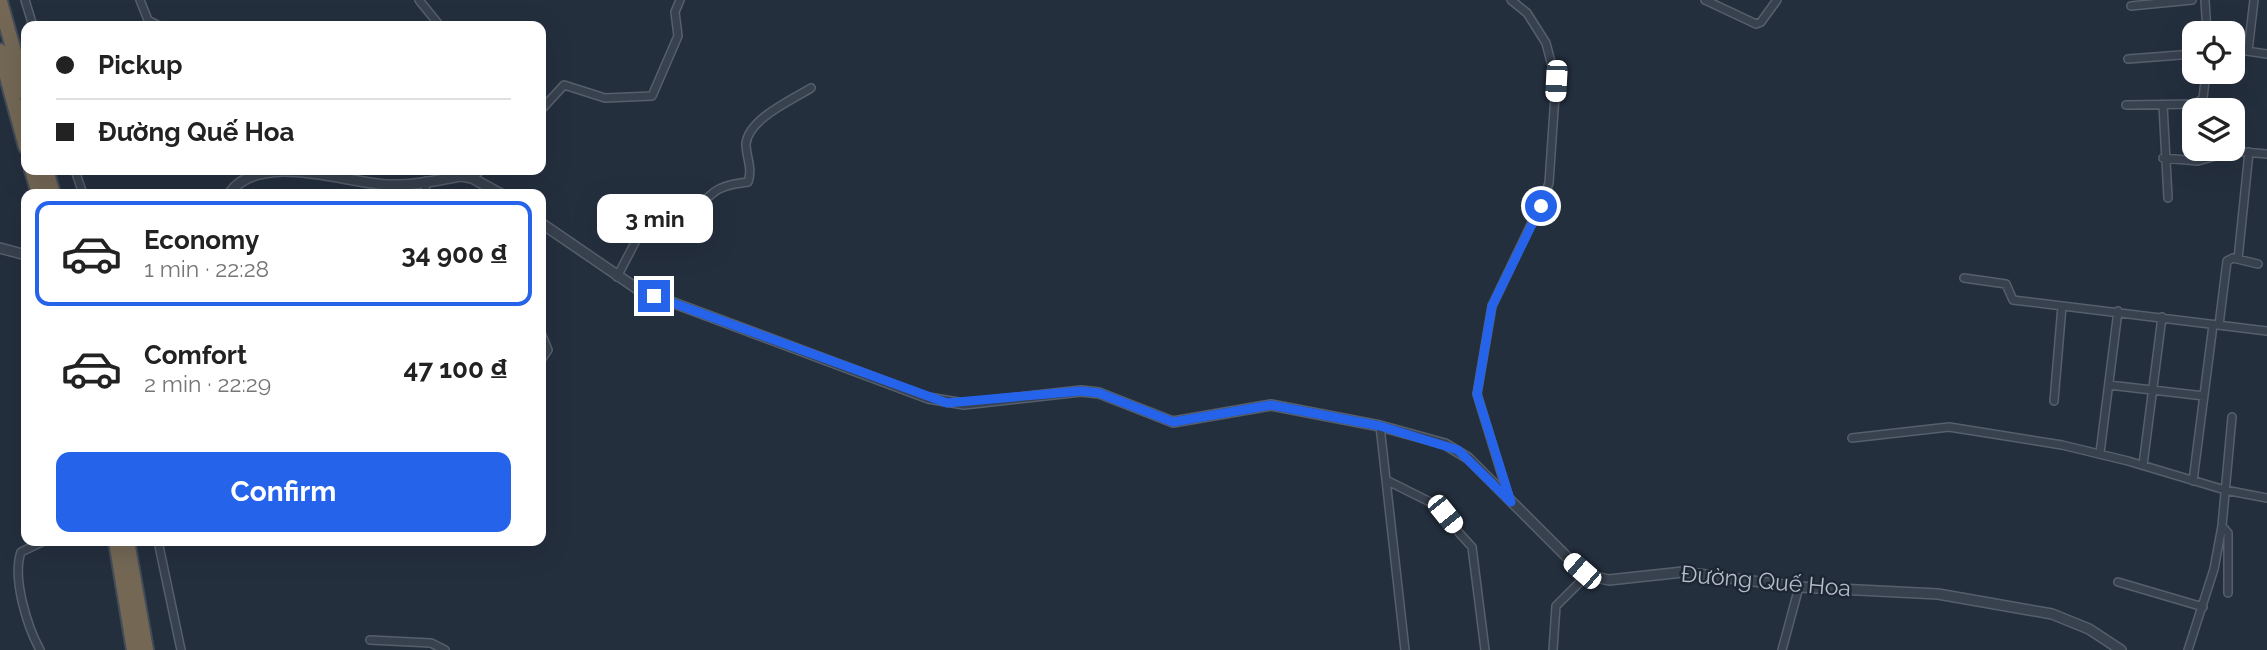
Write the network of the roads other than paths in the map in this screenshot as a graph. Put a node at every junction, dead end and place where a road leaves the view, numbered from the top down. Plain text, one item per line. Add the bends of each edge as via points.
1 (25, 0) edge
2 (140, 0) edge
3 (419, 0) edge
4 (680, 0) edge
5 (1511, 0) edge
6 (1705, 0) edge
7 (1777, 0) edge
8 (2192, 0) edge
9 (2205, 0) edge
10 (2253, 0) edge
11 (0, 2) edge
12 (2131, 6) dead end
13 (31, 21) edge
14 (150, 21) edge
15 (436, 21) edge
16 (2206, 21) edge
17 (0, 51) edge
18 (2245, 51) edge
19 (2248, 51) junction
20 (2267, 54) edge
21 (2182, 55) edge
22 (2128, 59) dead end
23 (21, 76) edge
24 (2204, 84) edge
25 (811, 88) dead end
26 (546, 104) edge
27 (2126, 105) dead end
28 (2163, 105) junction
29 (21, 129) edge
30 (2249, 152) junction
31 (2267, 154) edge
32 (2163, 158) junction
33 (269, 175) edge
34 (331, 175) edge
35 (475, 175) edge
36 (472, 178) junction
37 (426, 181) junction
38 (234, 189) edge
39 (425, 189) edge
40 (492, 189) edge
41 (2168, 198) dead end
42 (683, 217) dead end
43 (546, 227) edge
44 (641, 231) dead end
45 (0, 248) edge
46 (21, 254) edge
47 (2238, 259) junction
48 (2258, 264) dead end
49 (617, 277) junction
50 (1964, 278) dead end
51 (2062, 306) junction
52 (2118, 311) junction
53 (2162, 317) junction
54 (2216, 325) junction
55 (2267, 331) edge
56 (2109, 385) junction
57 (2153, 390) junction
58 (2204, 396) junction
59 (2054, 401) dead end
60 (2232, 417) dead end
61 (1380, 426) junction
62 (1852, 438) dead end
63 (2100, 453) junction
64 (2143, 465) junction
65 (1386, 480) junction
66 (2193, 481) junction
67 (2225, 490) junction
68 (2267, 498) edge
69 (1511, 502) junction
70 (2222, 526) junction
71 (34, 546) edge
72 (117, 546) edge
73 (128, 546) edge
74 (159, 546) edge
75 (1588, 574) junction
76 (2119, 582) dead end
77 (1799, 587) junction
78 (2228, 593) dead end
79 (2203, 607) junction
80 (370, 639) dead end
81 (40, 650) edge
82 (134, 650) edge
83 (146, 650) edge
84 (181, 650) edge
85 (444, 650) edge
86 (1405, 650) edge
87 (1485, 650) edge
88 (1553, 650) edge
89 (1782, 650) edge
90 (2121, 650) edge
91 (2188, 650) edge

1 - 13 street
2 - 14 street
3 - 15 street
4 - 26 street via 675,12 678,36 652,96 604,98 569,84 559,88
5 - 69 street via 1527,13 1546,43 1556,81 1549,183 1492,306 1477,394
6 - 7 street via 1756,24
8 - 12 street
9 - 16 street
10 - 19 street
11 - 23 highway
17 - 29 highway
18 - 19 street
19 - 20 street
21 - 22 street
24 - 28 street via 2201,102
25 - 42 street via 760,122 749,135 748,182 715,189
27 - 28 street
28 - 32 street
30 - 31 street
30 - 32 street via 2225,151 2198,161
30 - 47 street
32 - 41 street
33 - 38 street via 245,179
34 - 37 street via 392,185
35 - 36 street
36 - 37 street
36 - 40 street
37 - 39 street
43 - 49 street
44 - 49 street
45 - 46 street
47 - 48 street
47 - 54 street via 2230,258 2226,264
49 - 61 street via 668,302 947,403 1081,391 1099,393 1173,422 1271,405
50 - 51 street via 2006,284 2013,300
51 - 52 street
51 - 59 street
52 - 53 street
52 - 56 street
53 - 54 street
53 - 57 street
54 - 55 street
54 - 58 street
56 - 57 street
56 - 63 street
57 - 58 street
57 - 64 street
58 - 66 street
60 - 67 street
61 - 65 street
61 - 69 street via 1458,450
62 - 63 street via 1949,427
63 - 64 street
64 - 66 street
65 - 86 street
65 - 87 street via 1432,503 1472,547
66 - 67 street
67 - 68 street
67 - 70 street
69 - 75 street
70 - 78 street via 2228,534
70 - 79 street
71 - 81 street via 21,552 18,560 24,613
72 - 82 highway
73 - 83 highway
74 - 84 street
75 - 77 street, Đường Quế Hoa via 1609,580 1683,572
75 - 88 street via 1556,606
76 - 79 street
77 - 89 street
77 - 90 street, Đường Quế Hoa via 1938,594 2052,614 2089,629
79 - 91 street
80 - 85 street via 414,641

